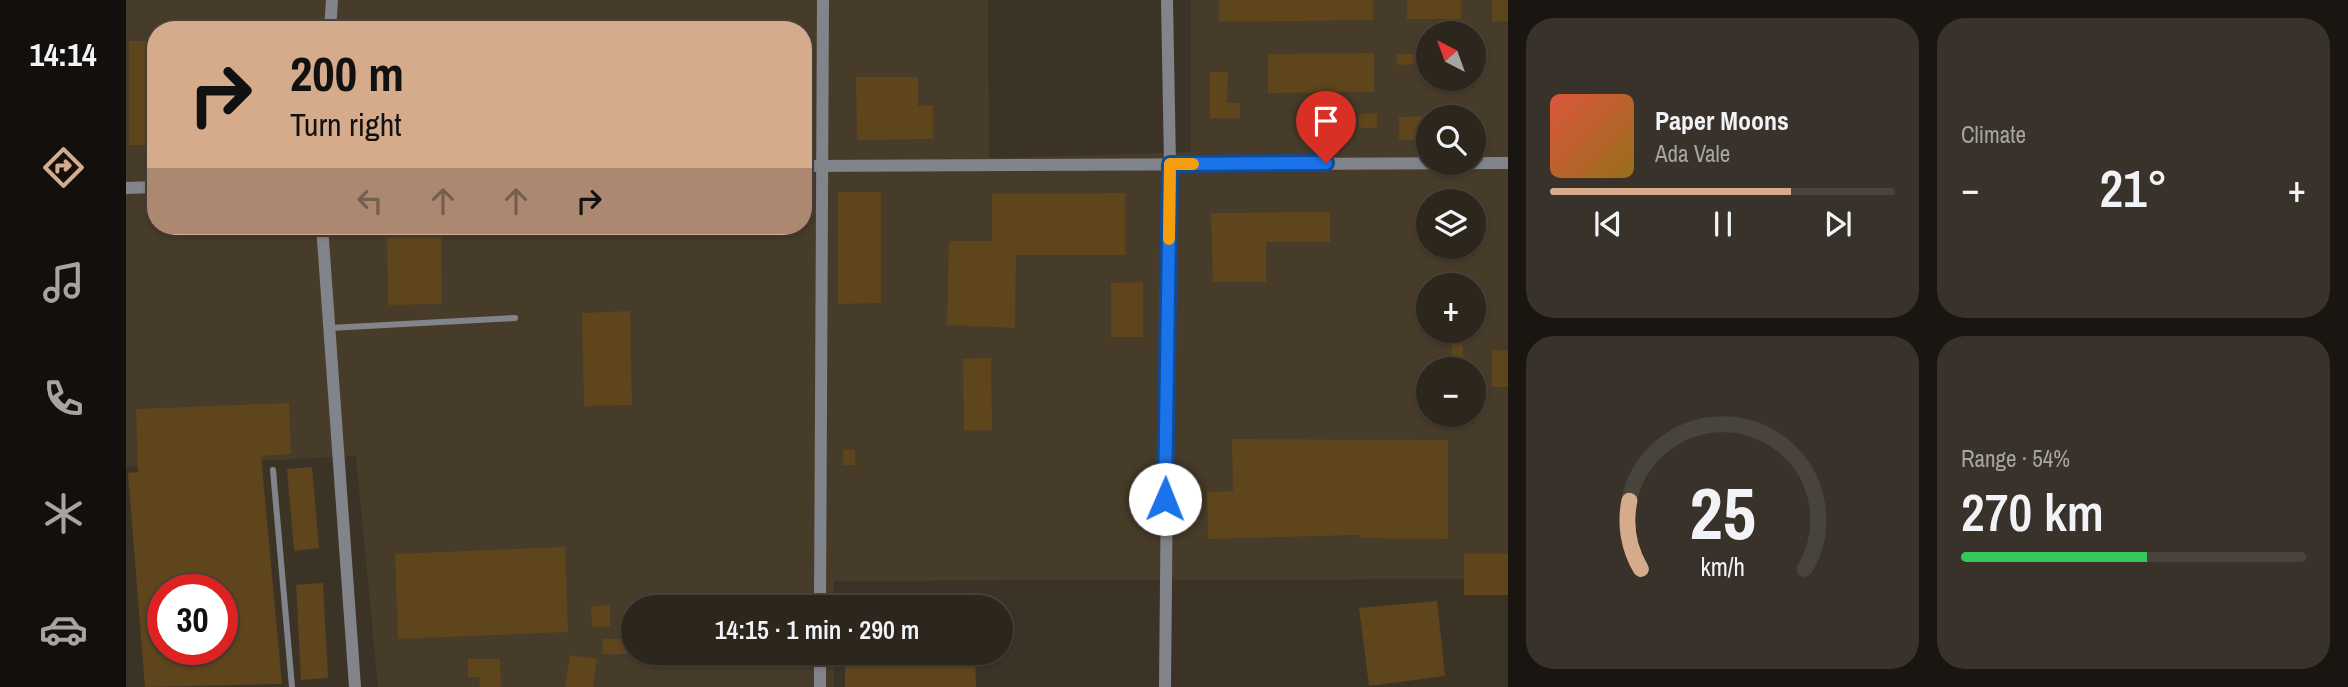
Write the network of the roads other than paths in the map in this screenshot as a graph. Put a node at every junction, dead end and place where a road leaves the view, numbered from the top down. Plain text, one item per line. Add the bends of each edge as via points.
1 (332, 0) edge
2 (823, 0) edge
3 (1167, 0) edge
4 (331, 21) edge
5 (1508, 163) edge
6 (1170, 164) junction
7 (821, 165) junction
8 (812, 166) edge
9 (147, 187) edge
10 (126, 188) edge
11 (323, 235) edge
12 (515, 318) dead end
13 (328, 328) junction
14 (273, 470) dead end
15 (820, 595) edge
16 (820, 665) edge
17 (292, 687) edge
18 (355, 687) edge
19 (820, 687) edge
20 (1166, 687) edge

1 - 4 street
2 - 7 street
3 - 6 street
5 - 6 street
6 - 7 street
6 - 20 street
7 - 8 street
7 - 15 street
9 - 10 street
11 - 13 street
12 - 13 lane
13 - 18 street
14 - 17 lane
16 - 19 street

